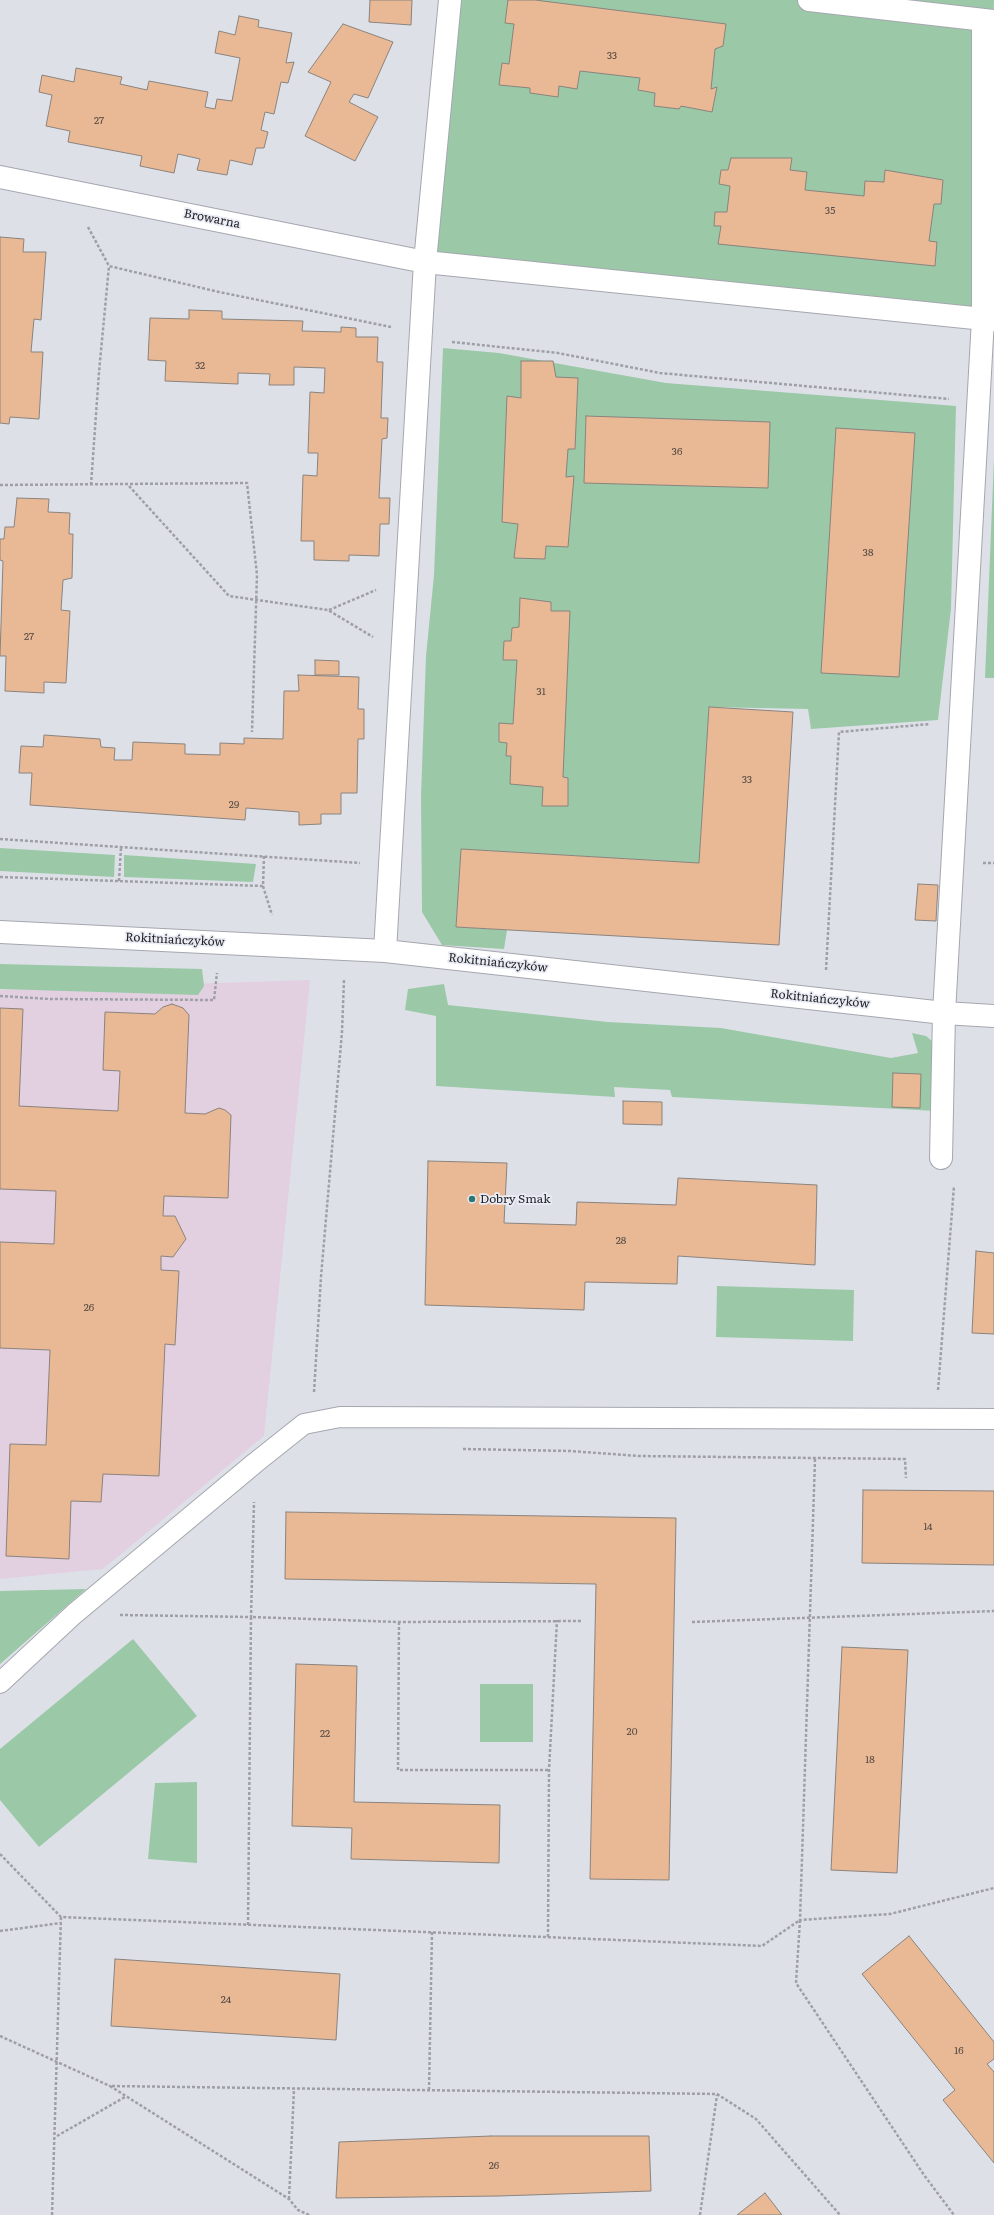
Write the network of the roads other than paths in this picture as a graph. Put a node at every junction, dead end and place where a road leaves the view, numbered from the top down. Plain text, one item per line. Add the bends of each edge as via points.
1 (450, 0) edge
2 (809, 0) edge
3 (988, 20) edge
4 (0, 177) edge
5 (425, 262) junction
6 (988, 319) edge
7 (0, 932) edge
8 (385, 951) junction
9 (944, 1013) junction
10 (994, 1016) edge
11 (941, 1158) dead end
12 (994, 1418) edge
13 (0, 1683) edge

1 - 5 street
2 - 3 street
3 - 6 street
4 - 5 street, Browarna
5 - 6 street, Browarna
5 - 8 street
6 - 9 street
7 - 8 street, Rokitniańczyków
8 - 9 street, Rokitniańczyków
9 - 10 street, Rokitniańczyków
9 - 11 street
12 - 13 lane via 340,1416 304,1424 74,1614

